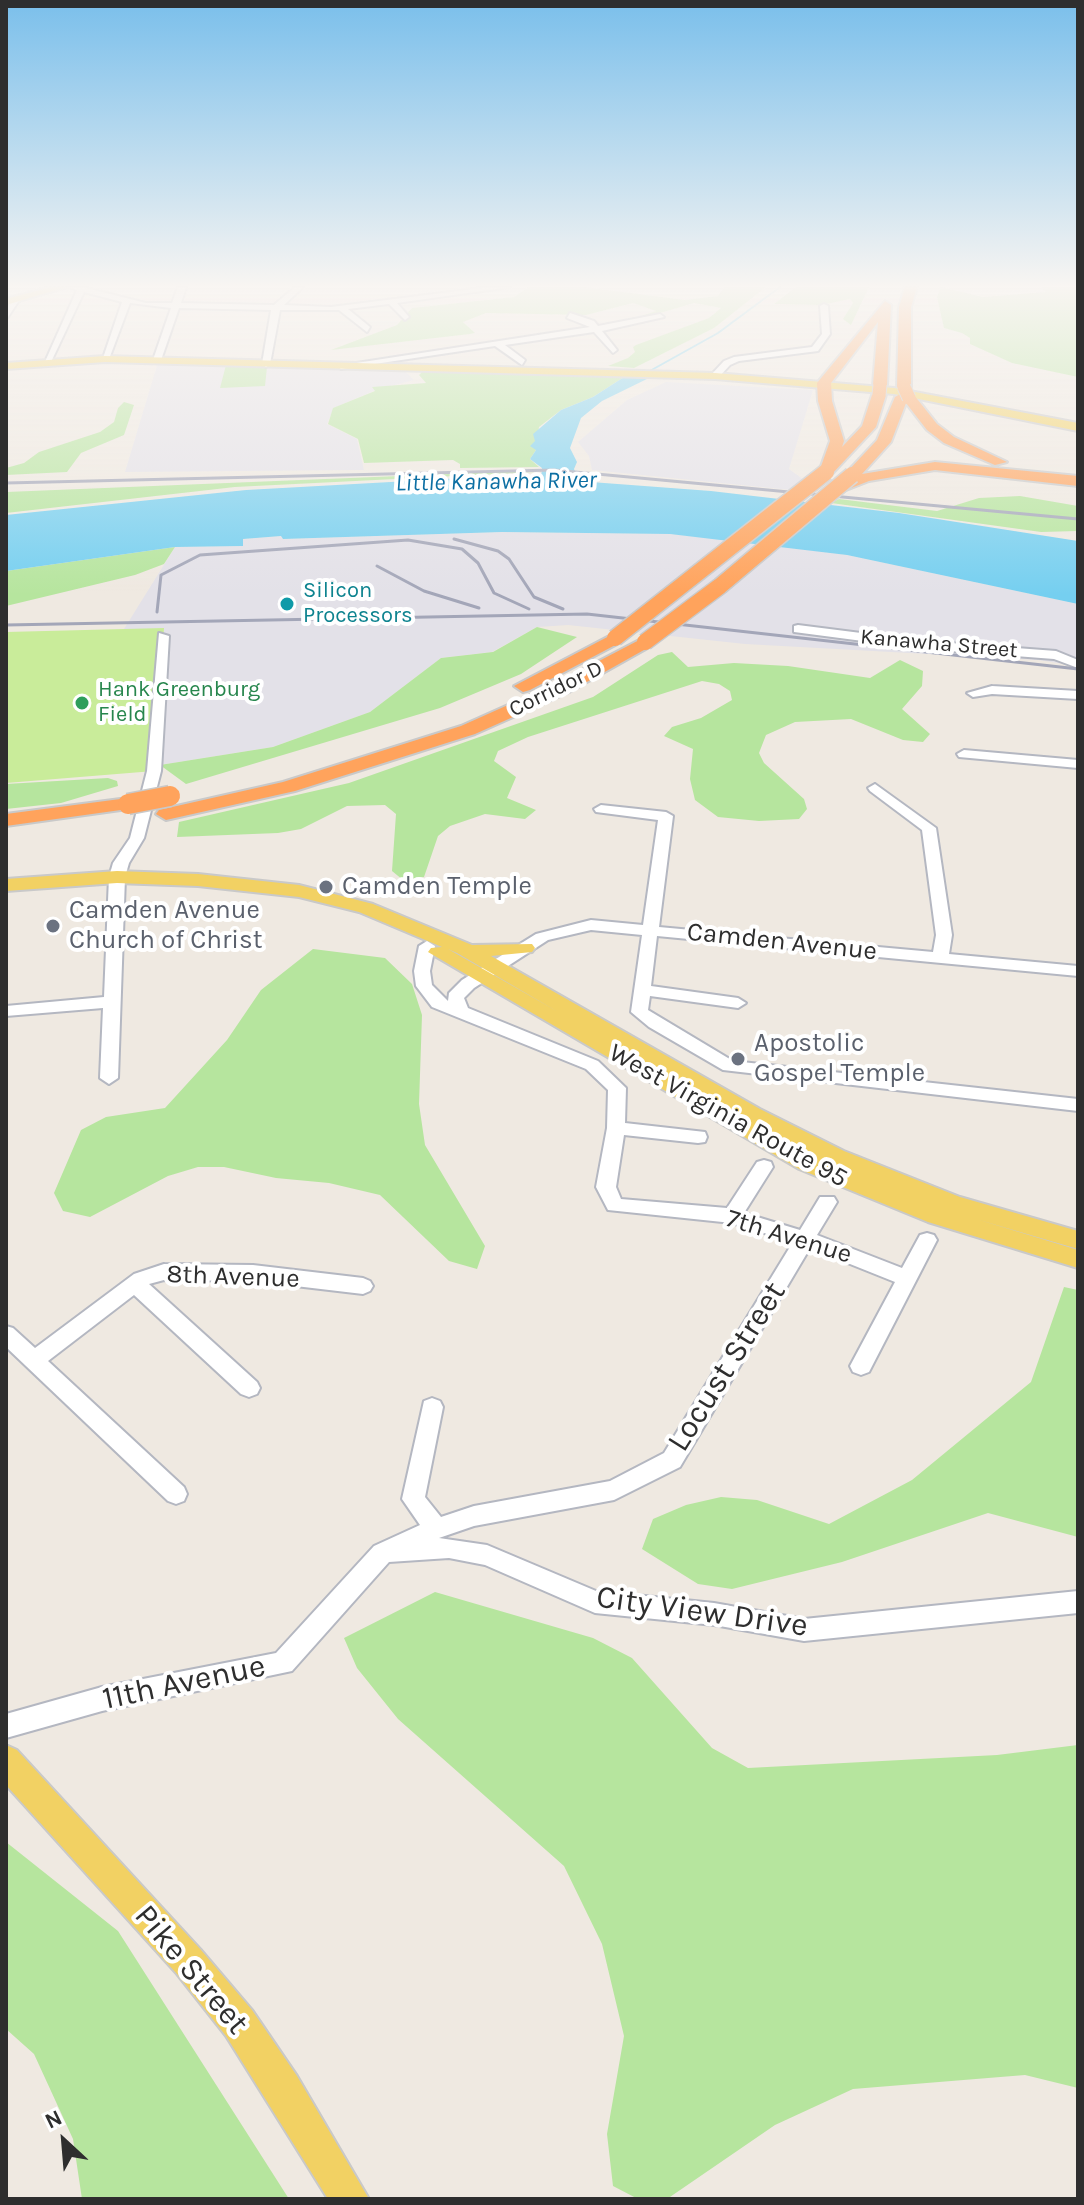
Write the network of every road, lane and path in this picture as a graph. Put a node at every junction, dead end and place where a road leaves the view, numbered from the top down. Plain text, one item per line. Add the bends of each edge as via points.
1 (824, 390) edge
2 (878, 390) edge
3 (895, 392) junction
4 (1078, 430) edge
5 (826, 472) junction
6 (859, 476) junction
7 (1078, 479) edge
8 (798, 629) dead end
9 (163, 636) dead end
10 (1078, 664) edge
11 (973, 693) dead end
12 (1078, 695) edge
13 (964, 754) dead end
14 (1078, 764) edge
15 (875, 788) dead end
16 (168, 805) junction
17 (601, 809) dead end
18 (128, 812) junction
19 (6, 820) edge
20 (6, 838) edge
21 (117, 877) junction
22 (6, 885) edge
23 (244, 886) junction
24 (652, 930) junction
25 (427, 946) junction
26 (525, 948) junction
27 (464, 949) junction
28 (940, 958) junction
29 (489, 971) junction
30 (1078, 971) edge
31 (642, 990) junction
32 (111, 1002) junction
33 (738, 1003) dead end
34 (6, 1011) edge
35 (461, 1011) junction
36 (109, 1078) dead end
37 (1078, 1105) edge
38 (616, 1128) junction
39 (698, 1137) dead end
40 (764, 1167) dead end
41 (827, 1202) dead end
42 (732, 1216) junction
43 (807, 1239) junction
44 (927, 1240) dead end
45 (1078, 1240) edge
46 (1078, 1259) edge
47 (906, 1278) junction
48 (135, 1284) junction
49 (363, 1286) dead end
50 (6, 1334) edge
51 (34, 1360) junction
52 (861, 1366) dead end
53 (249, 1388) dead end
54 (432, 1407) dead end
55 (176, 1494) dead end
56 (436, 1528) junction
57 (408, 1539) joint
58 (382, 1553) junction
59 (1078, 1602) edge
60 (6, 1726) edge
61 (6, 1761) edge
62 (350, 2199) edge

1 - 5 highway via 837,441
2 - 3 main road
3 - 4 main road
3 - 5 highway, Corridor D
3 - 6 highway, Corridor D via 884,442
3 - 7 highway via 932,427 962,446 1018,467
5 - 16 highway, Corridor D, bridge via 615,638 535,681 409,732
6 - 7 highway via 935,466
6 - 16 highway, Corridor D, bridge via 645,642 562,688 468,730 288,787
8 - 10 street, Kanawha Street via 1056,655
9 - 21 street via 154,771 137,838
11 - 12 street
13 - 14 street
15 - 28 street via 929,828 944,935
16 - 18 highway, Corridor D
17 - 24 street via 666,816
18 - 19 highway, Corridor D
18 - 20 highway, Corridor D
21 - 22 main road
21 - 23 main road
21 - 32 street
23 - 25 main road
23 - 27 main road via 350,903
24 - 26 street, Camden Avenue via 581,926 551,933
24 - 28 street, Camden Avenue
24 - 31 street
25 - 29 main road
25 - 35 street via 424,986 438,1003
26 - 27 main road
26 - 29 street, Camden Avenue
27 - 29 main road
28 - 30 street, Camden Avenue
29 - 35 street, Camden Avenue via 455,997
29 - 45 main road, West Virginia Route 95 via 826,1153 941,1200
29 - 46 main road, West Virginia Route 95 via 807,1163 925,1213
31 - 33 street
31 - 37 street via 639,1012 729,1066
32 - 34 street
32 - 36 street
35 - 38 street via 592,1065 617,1088
38 - 39 street
38 - 42 street, 7th Avenue via 606,1187 615,1205
40 - 42 street
41 - 43 street, Locust Street
42 - 43 street, 7th Avenue
43 - 47 street, 7th Avenue
43 - 56 street, Locust Street via 672,1460 614,1490
44 - 47 street
47 - 52 street
48 - 49 street, 8th Avenue via 164,1272 253,1273
48 - 51 street, 8th Avenue
48 - 53 street
50 - 51 street
51 - 55 street
54 - 56 street via 413,1499
56 - 57 street, Locust Street
57 - 58 street, 11th Avenue
58 - 59 street, City View Drive via 449,1548 474,1552 595,1602 804,1630
58 - 60 street, 11th Avenue via 283,1663 102,1699
61 - 62 main road, Pike Street via 239,2023

